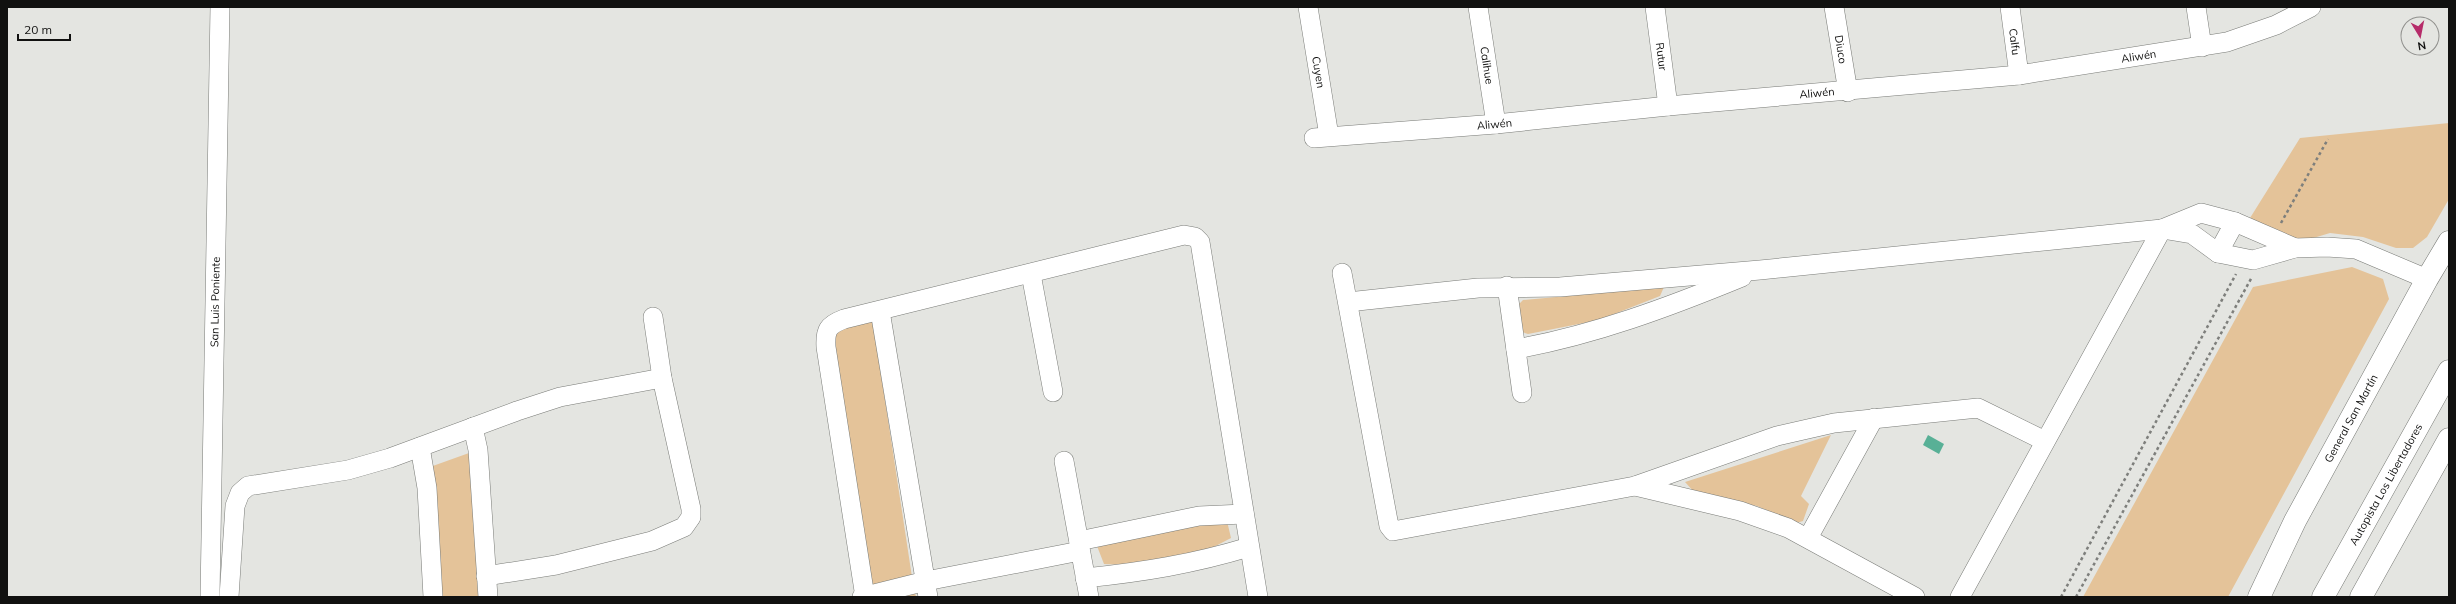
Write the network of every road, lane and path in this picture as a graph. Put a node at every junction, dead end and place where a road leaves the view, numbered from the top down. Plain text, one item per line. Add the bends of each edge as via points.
1 (220, 7) edge
2 (1308, 7) edge
3 (1478, 7) edge
4 (1655, 7) edge
5 (1834, 7) edge
6 (2010, 7) edge
7 (2196, 7) edge
8 (2311, 7) edge
9 (2202, 46) junction
10 (2018, 75) junction
11 (1848, 92) junction
12 (1668, 106) junction
13 (1496, 124) junction
14 (1321, 137) joint
15 (2328, 139) dead end
16 (2235, 222) junction
17 (2162, 229) junction
18 (2272, 238) junction
19 (2449, 242) edge
20 (2295, 248) junction
21 (2218, 253) junction
22 (2253, 258) junction
23 (1760, 270) junction
24 (1342, 273) dead end
25 (1031, 274) junction
26 (2427, 279) junction
27 (1506, 286) junction
28 (1348, 302) junction
29 (880, 311) junction
30 (653, 317) dead end
31 (1516, 349) junction
32 (2449, 371) edge
33 (662, 378) junction
34 (1053, 392) dead end
35 (1522, 393) dead end
36 (1874, 418) junction
37 (473, 427) junction
38 (2449, 439) edge
39 (2045, 441) junction
40 (420, 447) junction
41 (1064, 461) dead end
42 (1635, 486) junction
43 (1244, 514) junction
44 (1808, 538) junction
45 (1080, 546) junction
46 (1249, 547) junction
47 (486, 576) junction
48 (1085, 578) junction
49 (927, 589) edge
50 (210, 597) edge
51 (229, 597) edge
52 (432, 597) edge
53 (488, 597) edge
54 (864, 597) edge
55 (1089, 597) edge
56 (1258, 597) edge
57 (1915, 597) edge
58 (1960, 597) edge
59 (2061, 597) edge
60 (2076, 597) edge
61 (2259, 597) edge
62 (2323, 597) edge
63 (2361, 597) edge

1 - 50 street, San Luis Poniente
2 - 14 street, Cuyen
3 - 13 street, Calihue
4 - 12 street, Rutur
5 - 11 street, Diuco
6 - 10 street, Calfu
7 - 9 street
8 - 9 street, Aliwén via 2252,35
9 - 10 street, Aliwén
10 - 11 street, Aliwén
11 - 12 street, Aliwén
12 - 13 street, Aliwén
13 - 14 street, Aliwén
15 - 18 path
16 - 17 street via 2201,213
16 - 18 street
16 - 21 street
17 - 21 street via 2192,234
17 - 23 street
17 - 39 street
18 - 20 street
19 - 26 main road, General San Martín
20 - 22 street
20 - 26 street via 2356,249
21 - 22 street
22 - 59 path
22 - 60 path
23 - 27 street via 1560,287
23 - 31 street via 1624,322 1556,342
24 - 28 street
25 - 29 street
25 - 34 street
25 - 43 street via 1167,238 1195,237 1200,242
26 - 61 main road, General San Martín via 2296,521
27 - 28 street
27 - 31 street
28 - 42 street via 1391,530
29 - 49 street
29 - 54 street via 832,323 827,328 826,335
30 - 33 street
31 - 35 street
32 - 62 main road, Autopista Los Libertadores
33 - 37 street via 560,397
33 - 47 street via 691,509 691,517 684,527 652,541 612,552 527,571
36 - 39 street via 1978,408
36 - 42 street via 1816,426 1776,436
36 - 44 street
37 - 40 street
37 - 47 street via 478,450
38 - 63 main road
39 - 58 street
40 - 51 street via 348,470 260,483 243,489 235,506
40 - 52 street via 427,488
41 - 45 street
42 - 44 street via 1740,511
43 - 45 street via 1199,516
43 - 46 street
44 - 57 street
45 - 48 street
45 - 49 street
46 - 48 street via 1148,572
46 - 56 street
47 - 53 street
48 - 55 street
49 - 54 street

